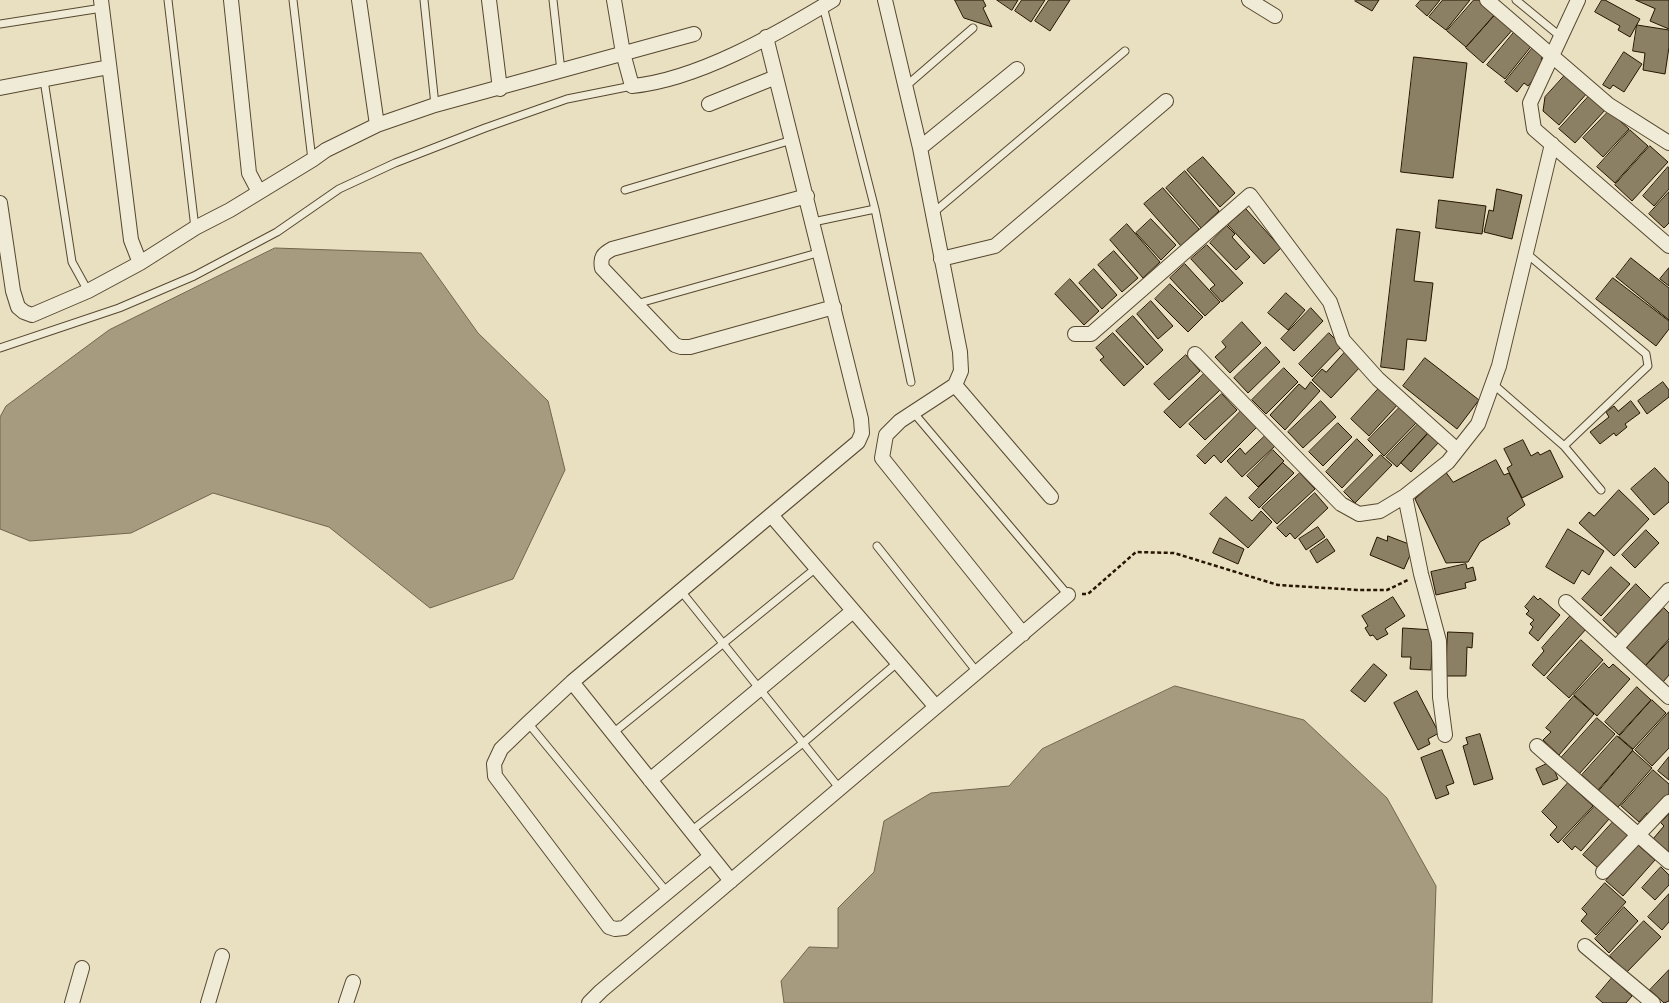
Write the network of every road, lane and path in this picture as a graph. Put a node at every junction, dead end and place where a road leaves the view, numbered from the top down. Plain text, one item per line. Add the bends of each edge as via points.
1 (168, 0) edge
2 (231, 0) edge
3 (294, 0) edge
4 (359, 0) edge
5 (424, 0) edge
6 (489, 0) edge
7 (553, 0) edge
8 (614, 0) edge
9 (886, 0) edge
10 (1249, 0) edge
11 (1487, 0) edge
12 (1516, 0) edge
13 (1578, 0) edge
14 (828, 3) edge
15 (102, 4) edge
16 (1275, 16) dead end
17 (0, 24) edge
18 (972, 28) dead end
19 (694, 34) dead end
20 (766, 37) junction
21 (1561, 37) junction
22 (1125, 51) dead end
23 (623, 53) junction
24 (1552, 57) junction
25 (109, 67) junction
26 (1017, 69) dead end
27 (561, 72) junction
28 (776, 77) junction
29 (44, 80) junction
30 (632, 86) junction
31 (906, 86) junction
32 (0, 88) edge
33 (500, 89) junction
34 (1166, 101) dead end
35 (709, 104) dead end
36 (435, 105) junction
37 (377, 124) junction
38 (792, 140) junction
39 (1669, 143) edge
40 (1552, 144) junction
41 (920, 148) junction
42 (312, 160) junction
43 (625, 190) dead end
44 (259, 192) junction
45 (807, 196) junction
46 (0, 203) edge
47 (875, 209) junction
48 (933, 214) junction
49 (813, 222) junction
50 (195, 228) junction
51 (1669, 246) edge
52 (821, 252) junction
53 (1525, 253) junction
54 (941, 259) junction
55 (140, 264) junction
56 (88, 291) junction
57 (636, 304) junction
58 (834, 307) junction
59 (1075, 334) dead end
60 (0, 348) edge
61 (1195, 354) dead end
62 (911, 382) dead end
63 (1493, 384) junction
64 (955, 385) junction
65 (913, 412) junction
66 (1564, 446) junction
67 (1457, 450) junction
68 (1601, 490) dead end
69 (1405, 496) junction
70 (1051, 497) dead end
71 (771, 515) junction
72 (877, 546) dead end
73 (816, 568) junction
74 (1421, 574) junction
75 (1669, 590) edge
76 (681, 591) junction
77 (1068, 596) junction
78 (1566, 602) dead end
79 (853, 611) junction
80 (1023, 634) junction
81 (724, 644) junction
82 (1616, 648) junction
83 (897, 663) junction
84 (977, 672) junction
85 (572, 682) junction
86 (760, 689) junction
87 (1669, 697) edge
88 (936, 707) junction
89 (528, 723) junction
90 (613, 733) junction
91 (1445, 735) dead end
92 (803, 743) junction
93 (1537, 746) dead end
94 (650, 780) junction
95 (840, 789) junction
96 (1669, 802) edge
97 (691, 831) junction
98 (1639, 834) junction
99 (711, 856) junction
100 (1669, 862) edge
101 (1603, 872) dead end
102 (731, 881) junction
103 (667, 892) junction
104 (1585, 946) dead end
105 (222, 956) dead end
106 (82, 968) dead end
107 (353, 982) dead end
108 (72, 1003) edge
109 (208, 1003) edge
110 (346, 1003) edge
111 (589, 1003) edge
112 (1653, 1003) edge

1 - 50 lane
2 - 44 street via 249,173
3 - 42 lane
4 - 37 street
5 - 36 lane
6 - 33 street
7 - 27 lane
8 - 23 street
9 - 31 street
10 - 16 street
11 - 24 street
12 - 21 lane
13 - 21 street
14 - 20 street
14 - 47 lane
15 - 17 lane
15 - 25 street
18 - 31 lane
19 - 23 street
20 - 28 street
20 - 30 street via 722,60 647,85
21 - 24 street
22 - 48 lane
23 - 27 street
23 - 30 street
24 - 39 street via 1609,105
24 - 40 street via 1530,103 1534,129
25 - 29 street
25 - 55 street via 131,240
26 - 41 street
27 - 33 street
28 - 35 street
28 - 38 street
29 - 32 street
29 - 56 lane via 72,262
30 - 60 lane via 567,99 395,163 339,189 277,232 194,276 119,308
31 - 41 street
33 - 36 street
34 - 54 street via 995,246
36 - 37 street
37 - 42 street
38 - 43 lane
38 - 45 street
40 - 51 street
40 - 53 street
41 - 48 street
42 - 44 street
44 - 50 street
45 - 49 street
45 - 57 street via 604,253 600,260 602,268
46 - 56 street via 18,307 32,315
47 - 49 lane
47 - 62 lane
48 - 54 street
49 - 52 street
50 - 55 street
52 - 57 lane
52 - 58 street
53 - 63 street
53 - 66 lane via 1646,354 1648,366
54 - 64 street via 960,352 961,371
55 - 56 street
57 - 58 street via 681,348
58 - 71 street via 862,433 858,442
59 - 67 street via 1091,334 1250,195 1330,302 1343,340 1378,379
61 - 69 street via 1341,504 1359,514 1380,511
63 - 66 lane
63 - 67 street via 1478,424
64 - 65 street
64 - 70 street
65 - 77 lane
65 - 80 street via 886,436 882,458
66 - 68 lane
67 - 69 street via 1448,462
69 - 74 street
71 - 73 street
71 - 76 street
72 - 84 lane
73 - 79 street
73 - 81 lane
74 - 77 path via 1387,590 1278,585 1174,553 1136,552 1088,594
74 - 91 street via 1439,641 1440,697
75 - 82 street
76 - 81 lane
76 - 85 street
77 - 80 street
78 - 82 street
79 - 83 street
79 - 86 street
80 - 84 street
81 - 86 lane
81 - 90 lane
82 - 87 street
83 - 88 street
83 - 92 lane
84 - 88 street
85 - 89 street
85 - 90 street
86 - 92 lane
86 - 94 street
88 - 95 street
89 - 103 lane
89 - 103 street via 501,749 494,764 495,776 609,927 624,928
90 - 94 street
92 - 95 lane
92 - 97 lane
93 - 98 street
94 - 97 street
95 - 102 street
96 - 98 street
97 - 99 street
98 - 100 street
98 - 101 street
99 - 102 street
99 - 103 street
102 - 111 street
104 - 112 street
105 - 109 street
106 - 108 street
107 - 110 street

